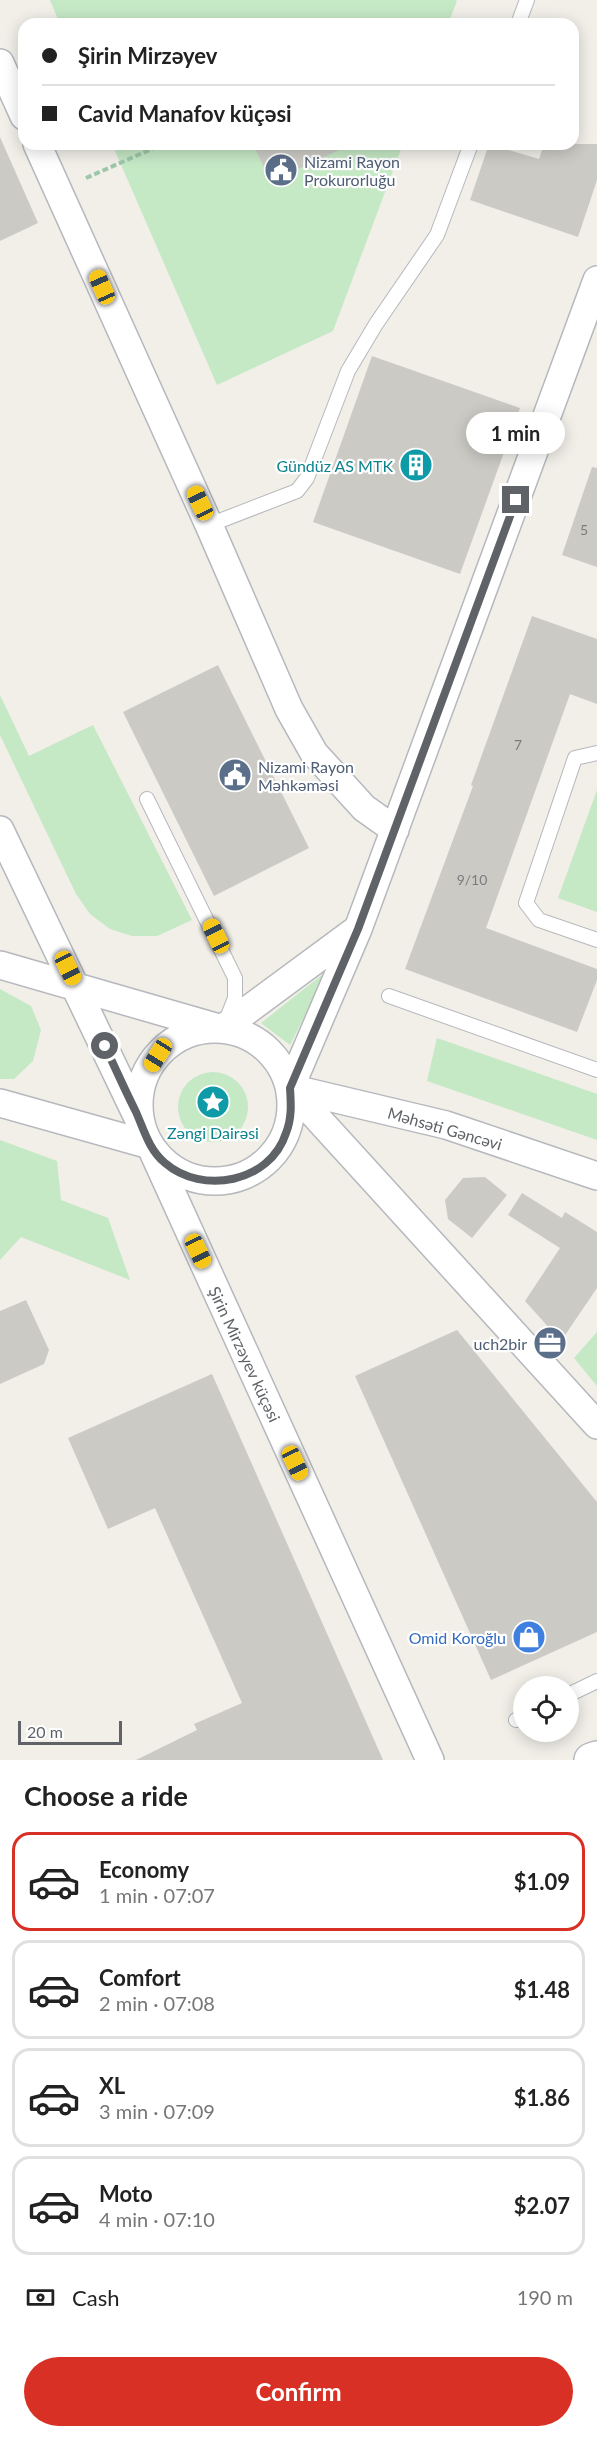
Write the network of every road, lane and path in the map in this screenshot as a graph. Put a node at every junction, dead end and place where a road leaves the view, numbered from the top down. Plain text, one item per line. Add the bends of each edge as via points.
1 (528, 0) edge
2 (520, 18) edge
3 (0, 63) edge
4 (18, 103) edge
5 (40, 150) edge
6 (150, 150) edge
7 (469, 150) edge
8 (58, 190) junction
9 (597, 280) edge
10 (209, 525) junction
11 (597, 753) edge
12 (147, 799) dead end
13 (0, 830) edge
14 (394, 830) junction
15 (358, 929) junction
16 (597, 940) edge
17 (0, 965) edge
18 (78, 988) junction
19 (389, 996) dead end
20 (222, 1029) junction
21 (597, 1070) edge
22 (290, 1088) junction
23 (0, 1103) edge
24 (145, 1133) junction
25 (597, 1176) edge
26 (597, 1425) edge
27 (597, 1681) edge
28 (579, 1690) edge
29 (597, 1758) edge
30 (430, 1760) edge
31 (591, 1760) edge

1 - 2 lane
3 - 4 street
5 - 8 street
6 - 8 path
7 - 10 lane via 437,235 375,324 348,371 306,478 297,491
8 - 10 street
9 - 14 street
10 - 14 street via 289,710 314,753 364,808
11 - 16 lane via 575,758 526,903 539,920
12 - 20 lane via 235,978 235,998
13 - 18 street, Şirin Mirzəyev küçəsi
14 - 15 street
15 - 20 street
15 - 22 street
17 - 18 street
18 - 20 street
18 - 24 street, Şirin Mirzəyev küçəsi
19 - 21 lane
20 - 22 street via 246,1035 266,1048 281,1066
20 - 24 street via 199,1030 176,1039 158,1055 145,1075 139,1098
22 - 24 street via 292,1112 286,1135 273,1156 254,1171 232,1180 208,1182 185,1175 165,1163
22 - 25 street, Məhsəti Gəncəvi via 446,1125
22 - 26 street
23 - 24 street
24 - 30 street, Şirin Mirzəyev küçəsi
27 - 28 lane
29 - 31 street

